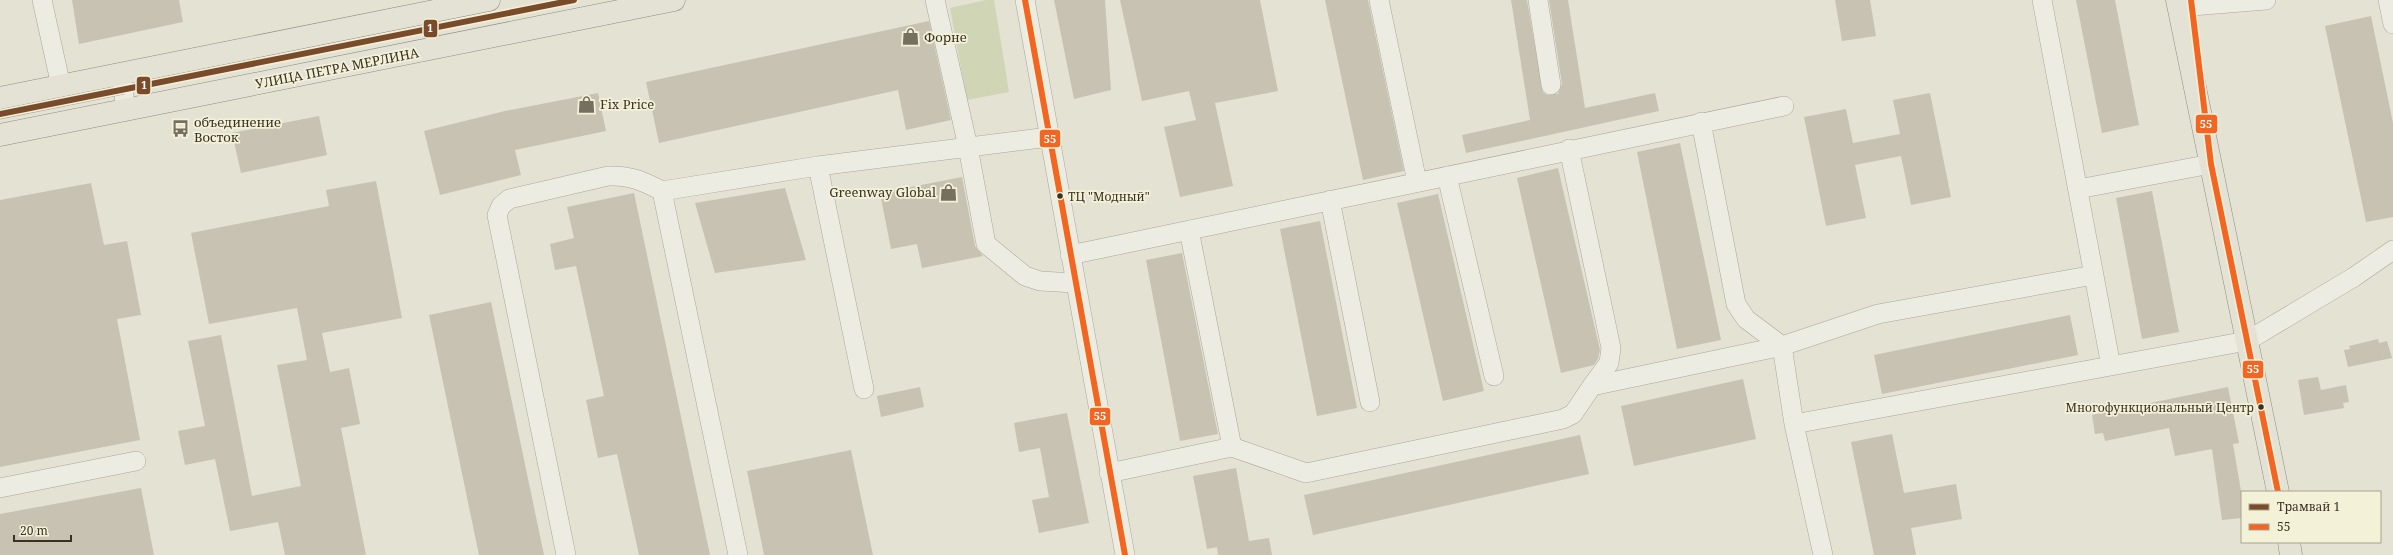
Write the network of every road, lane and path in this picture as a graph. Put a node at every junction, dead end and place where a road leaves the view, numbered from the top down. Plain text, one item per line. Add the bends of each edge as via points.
1 (42, 0) edge
2 (489, 0) edge
3 (674, 0) edge
4 (935, 0) edge
5 (1025, 0) edge
6 (1380, 0) edge
7 (1538, 0) edge
8 (2042, 0) edge
9 (2266, 0) edge
10 (2388, 0) edge
11 (2186, 2) edge
12 (2393, 24) edge
13 (121, 75) junction
14 (1551, 85) dead end
15 (61, 86) junction
16 (3, 95) edge
17 (1784, 106) dead end
18 (126, 110) junction
19 (1701, 122) junction
20 (0, 135) edge
21 (1049, 137) junction
22 (968, 147) junction
23 (1569, 149) junction
24 (2212, 164) junction
25 (818, 166) junction
26 (1448, 176) junction
27 (1417, 182) junction
28 (2078, 190) junction
29 (662, 191) junction
30 (1330, 200) junction
31 (1189, 230) junction
32 (2393, 250) edge
33 (1070, 255) junction
34 (2094, 275) junction
35 (1075, 282) junction
36 (2247, 341) junction
37 (1782, 346) junction
38 (2111, 366) junction
39 (1494, 376) dead end
40 (1592, 386) junction
41 (864, 389) dead end
42 (1370, 402) dead end
43 (1794, 424) junction
44 (1232, 447) junction
45 (136, 461) dead end
46 (1109, 473) junction
47 (0, 488) edge
48 (2278, 491) edge
49 (2289, 543) edge
50 (566, 555) edge
51 (738, 555) edge
52 (1125, 555) edge
53 (1823, 555) edge
54 (2291, 555) edge

1 - 15 street
2 - 13 main road
3 - 18 main road, УЛИЦА ПЕТРА МЕРЛИНА
4 - 22 street
5 - 21 street
6 - 27 street
7 - 14 street
8 - 28 street
9 - 11 street
10 - 12 street
11 - 24 main road
13 - 15 main road
13 - 18 street
15 - 16 main road
17 - 19 street
18 - 20 main road, УЛИЦА ПЕТРА МЕРЛИНА
19 - 23 street
19 - 37 street via 1736,304 1746,319
21 - 22 street
21 - 33 street
22 - 25 street
22 - 35 street via 986,244 1025,276 1040,281
23 - 26 street
23 - 40 street via 1611,348 1609,363
24 - 28 street
24 - 36 main road
25 - 29 street
25 - 41 street
26 - 27 street
26 - 39 street
27 - 30 street
28 - 34 street
29 - 50 street via 638,178 624,175 608,176 509,199 501,206 498,215
29 - 51 street
30 - 31 street
30 - 42 street
31 - 33 street
31 - 44 street
32 - 36 street via 2354,277
33 - 35 street
34 - 37 street via 1878,314
34 - 38 street
35 - 46 street
36 - 38 street
36 - 48 main road
37 - 40 street
37 - 43 street
38 - 43 street
40 - 44 street via 1573,414 1563,419 1321,471 1306,473 1292,470
43 - 53 street
44 - 46 street
45 - 47 street
46 - 52 street
49 - 54 main road

